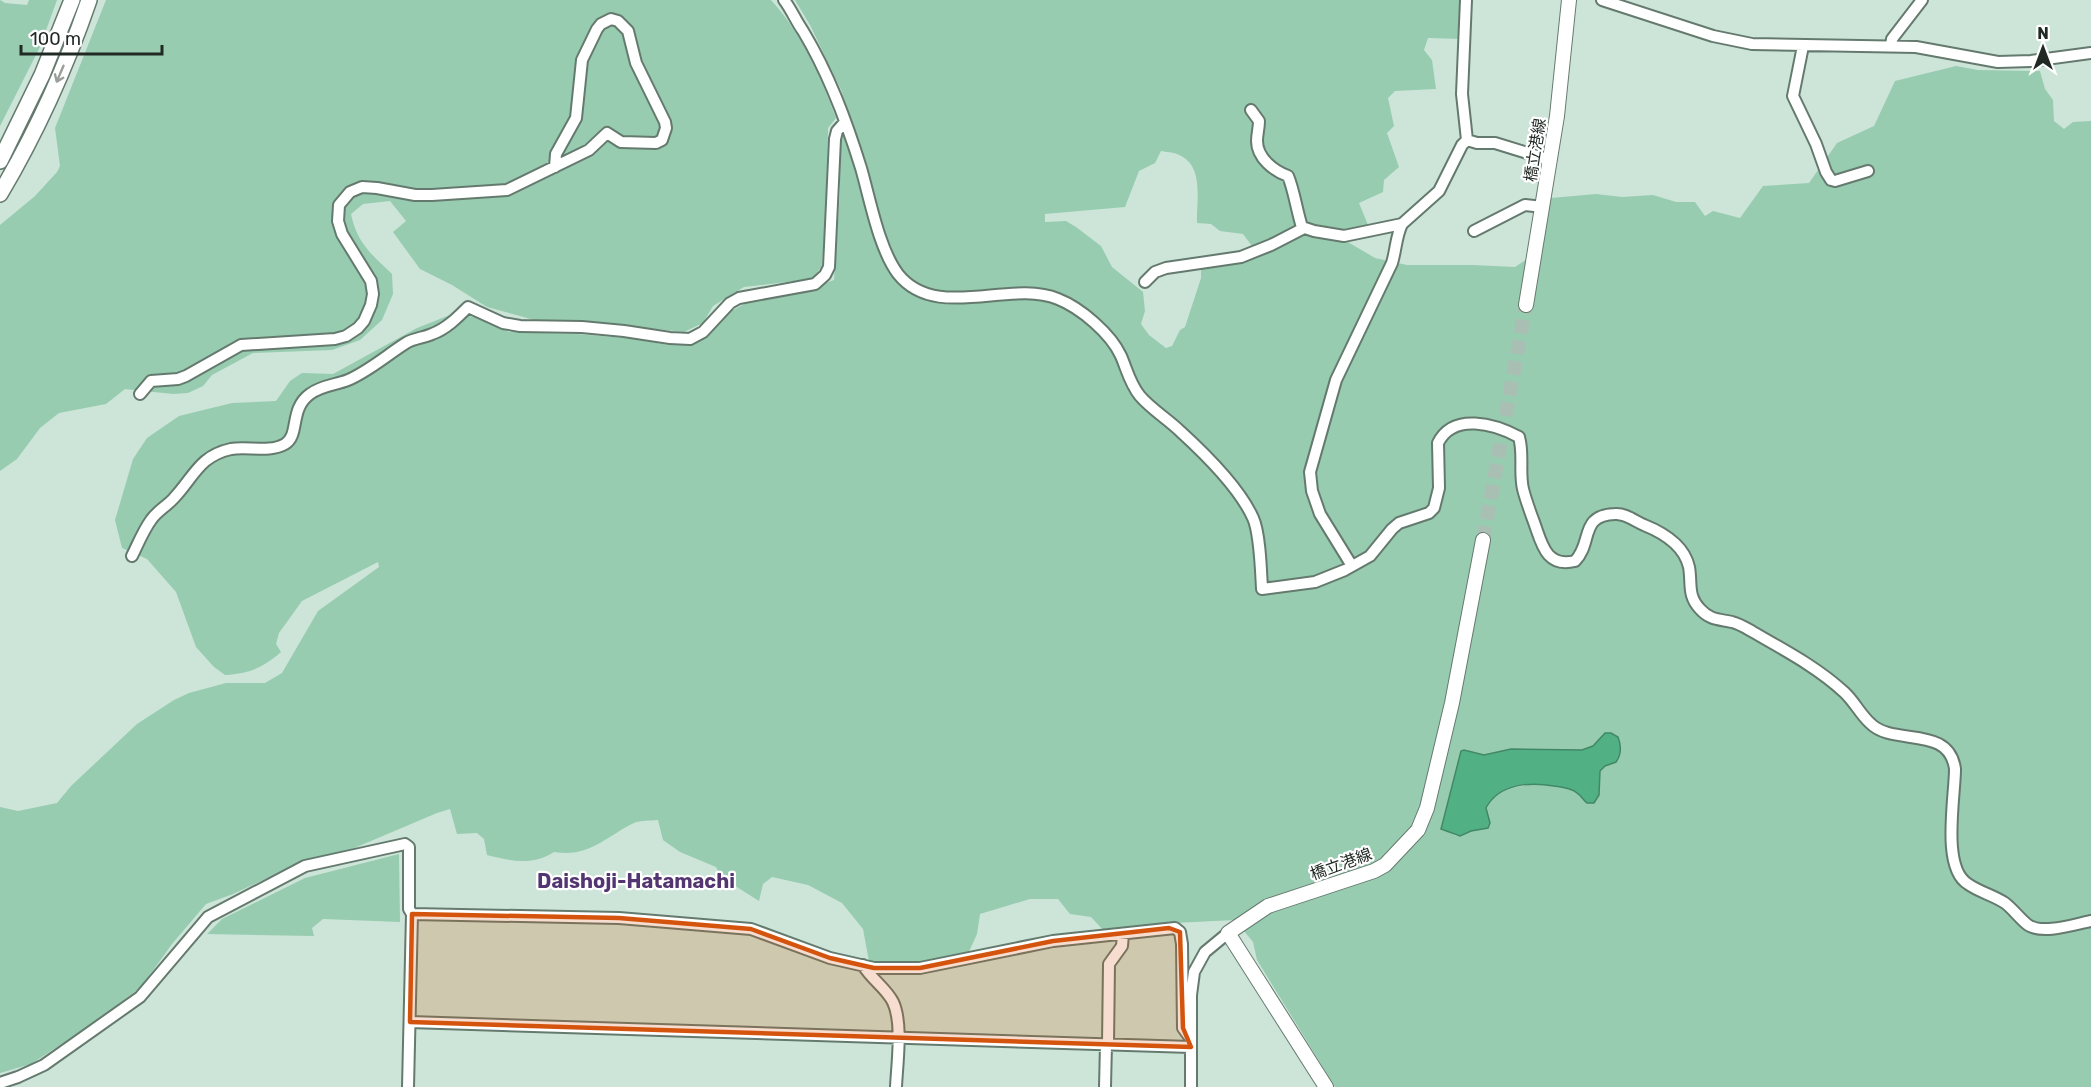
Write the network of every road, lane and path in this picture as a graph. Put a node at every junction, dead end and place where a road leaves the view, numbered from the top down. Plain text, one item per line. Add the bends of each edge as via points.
1 (72, 0) edge
2 (89, 0) edge
3 (784, 0) edge
4 (1466, 0) edge
5 (1569, 0) edge
6 (1602, 0) edge
7 (1922, 0) edge
8 (1891, 45) junction
9 (1803, 46) junction
10 (2091, 53) edge
11 (1251, 110) dead end
12 (845, 122) junction
13 (1467, 140) junction
14 (1550, 160) junction
15 (0, 161) edge
16 (555, 167) junction
17 (1868, 171) dead end
18 (0, 194) edge
19 (1543, 207) junction
20 (1402, 224) junction
21 (1304, 228) junction
22 (1474, 231) dead end
23 (1145, 282) dead end
24 (1526, 305) tunnel mouth
25 (140, 394) dead end
26 (1483, 540) tunnel mouth
27 (132, 556) dead end
28 (1352, 566) junction
29 (412, 914) junction
30 (2091, 921) edge
31 (1228, 933) junction
32 (1123, 934) junction
33 (863, 965) junction
34 (410, 1022) junction
35 (898, 1037) junction
36 (1191, 1043) junction
37 (1107, 1044) junction
38 (0, 1083) edge
39 (408, 1087) edge
40 (896, 1087) edge
41 (1105, 1087) edge
42 (1191, 1087) edge
43 (1326, 1087) edge

1 - 15 highway via 42,75
2 -> 18 highway via 52,92
3 - 12 street via 836,93
4 - 13 street via 1462,94
5 - 14 main road, 橋立港線
6 - 9 street via 1713,36 1752,44
7 - 8 street
8 - 9 street
8 - 10 street via 1998,62
9 - 17 street via 1793,96 1826,172 1835,181
11 - 21 street via 1259,121 1258,150 1271,168 1288,176
12 - 27 street via 836,139 829,267 815,284 739,298 690,339 582,327 520,326 503,323 468,307 443,329 415,338 350,379 312,392 297,410 294,432 283,446 231,449 204,461 173,500 150,521
12 - 28 street via 883,245 900,276 926,293 947,298 1045,295 1066,303 1095,324 1120,353 1140,396 1209,459 1242,499 1256,528 1262,589 1315,582
13 - 14 street via 1495,143
13 - 20 street via 1439,191
14 - 19 main road, 橋立港線
16 - 16 street via 589,150 607,134 633,144 662,140 665,122 636,63 628,31 618,21 601,24 585,51 576,118 556,154
16 - 25 street via 507,190 432,195 362,187 350,192 339,206 338,221 371,281 373,294 364,321 354,332 321,341 241,345 186,376 151,381
19 - 22 street via 1525,206
19 - 24 main road, 橋立港線
20 - 21 street via 1344,236
20 - 28 street via 1392,263 1336,380 1310,472 1320,514
21 - 23 street via 1241,257 1166,268
26 - 31 main road, 橋立港線 via 1452,704 1418,830 1385,865 1374,871 1268,906
28 - 30 street via 1370,556 1399,523 1434,508 1439,488 1437,451 1441,437 1457,426 1472,423 1510,432 1519,437 1523,489 1540,543 1550,557 1567,563 1575,561 1587,529 1609,514 1623,514 1672,539 1689,565 1691,598 1711,619 1739,624 1817,670 1845,693 1874,728 1934,741 1949,752 1955,775 1952,855 1966,884 2007,904 2027,925 2038,929
29 - 33 street via 618,918 751,929 830,958
29 - 34 street
29 - 38 street via 409,847 405,844 305,867 208,917 140,997 44,1065
31 - 36 street via 1205,952 1194,972
31 - 43 main road
32 - 33 street via 1053,941 920,968
32 - 36 street via 1169,928 1180,932 1183,1028
32 - 37 street via 1122,946 1109,964
33 - 35 street via 893,1002
34 - 35 street
34 - 39 street
35 - 37 street
35 - 40 street
36 - 37 street
36 - 42 street
37 - 41 street

